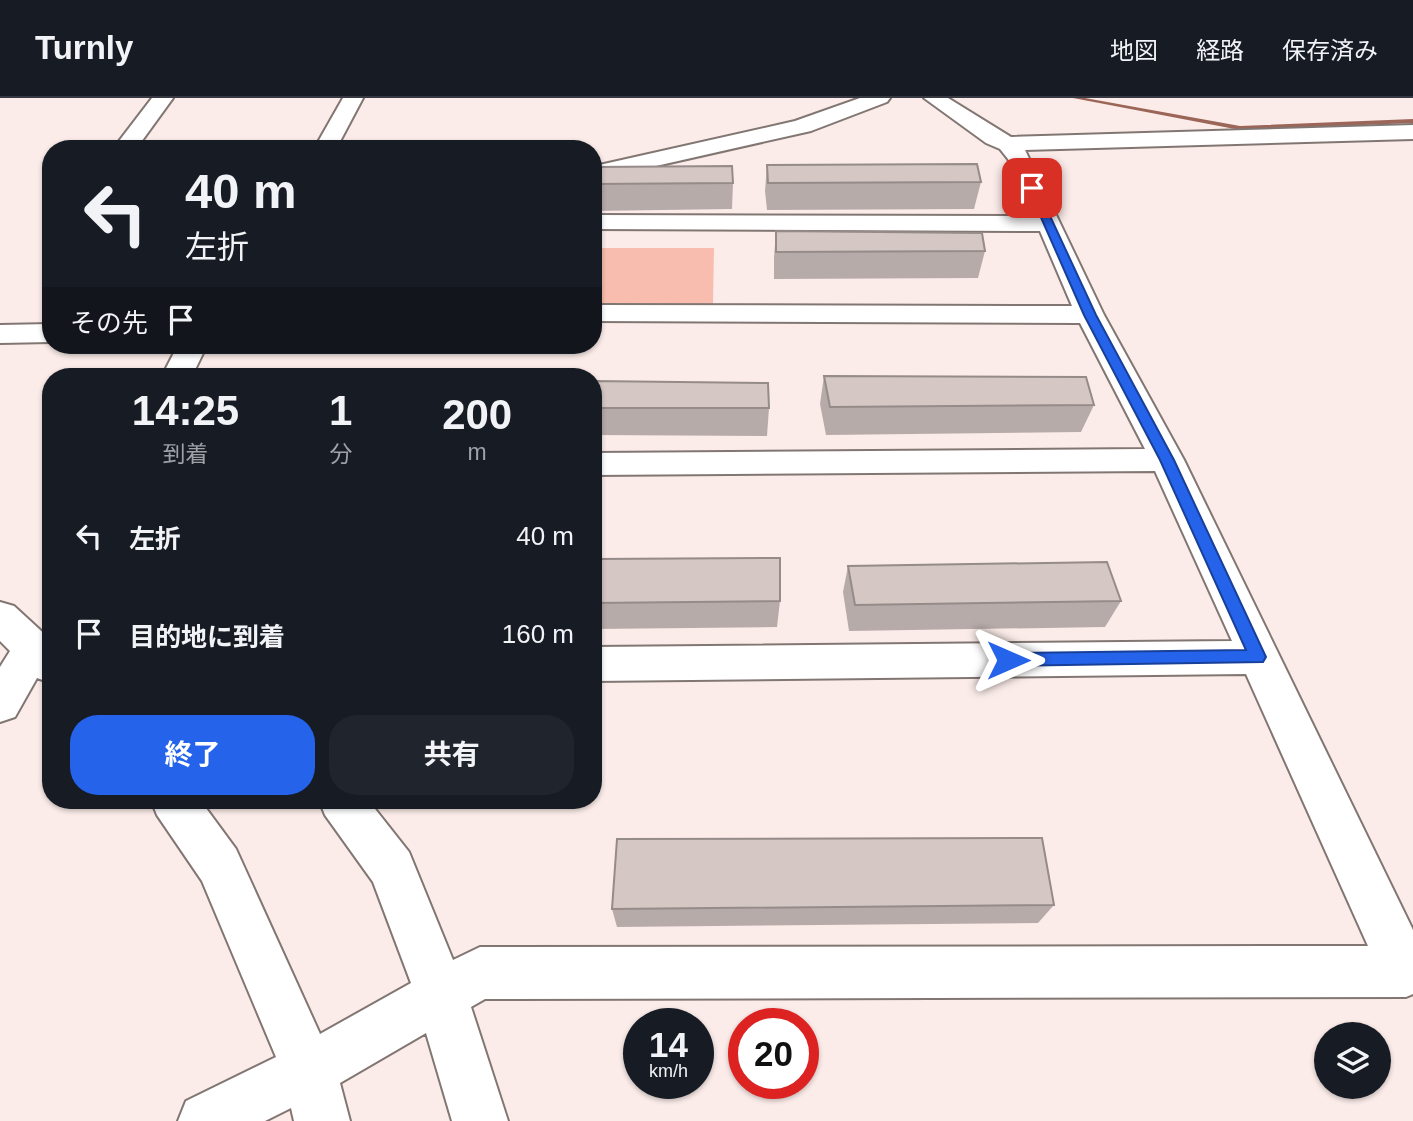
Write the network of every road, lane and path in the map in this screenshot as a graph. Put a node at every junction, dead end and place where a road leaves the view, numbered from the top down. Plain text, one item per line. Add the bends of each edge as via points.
1 (163, 98) edge
2 (353, 98) edge
3 (880, 98) edge
4 (934, 98) edge
5 (1413, 132) edge
6 (131, 140) edge
7 (330, 140) edge
8 (1008, 144) junction
9 (603, 171) edge
10 (602, 222) edge
11 (1050, 224) junction
12 (602, 313) edge
13 (1090, 315) junction
14 (42, 333) edge
15 (0, 334) edge
16 (1167, 460) junction
17 (602, 464) edge
18 (0, 617) edge
19 (42, 657) edge
20 (1257, 657) junction
21 (602, 664) edge
22 (0, 705) edge
23 (179, 809) edge
24 (348, 809) edge
25 (1410, 978) edge
26 (441, 993) junction
27 (316, 1096) edge
28 (206, 1121) edge
29 (480, 1121) edge

1 - 6 street
2 - 7 street
3 - 9 street via 803,126
4 - 8 street
5 - 8 street
8 - 11 street
10 - 11 street
11 - 13 street
12 - 13 street
13 - 16 street
14 - 15 street
16 - 17 street
16 - 20 street
18 - 19 street
19 - 22 street
20 - 21 street
20 - 25 street
23 - 27 street via 219,865
24 - 26 street via 392,868
25 - 26 street via 480,973
26 - 27 street
26 - 29 street
27 - 28 street

